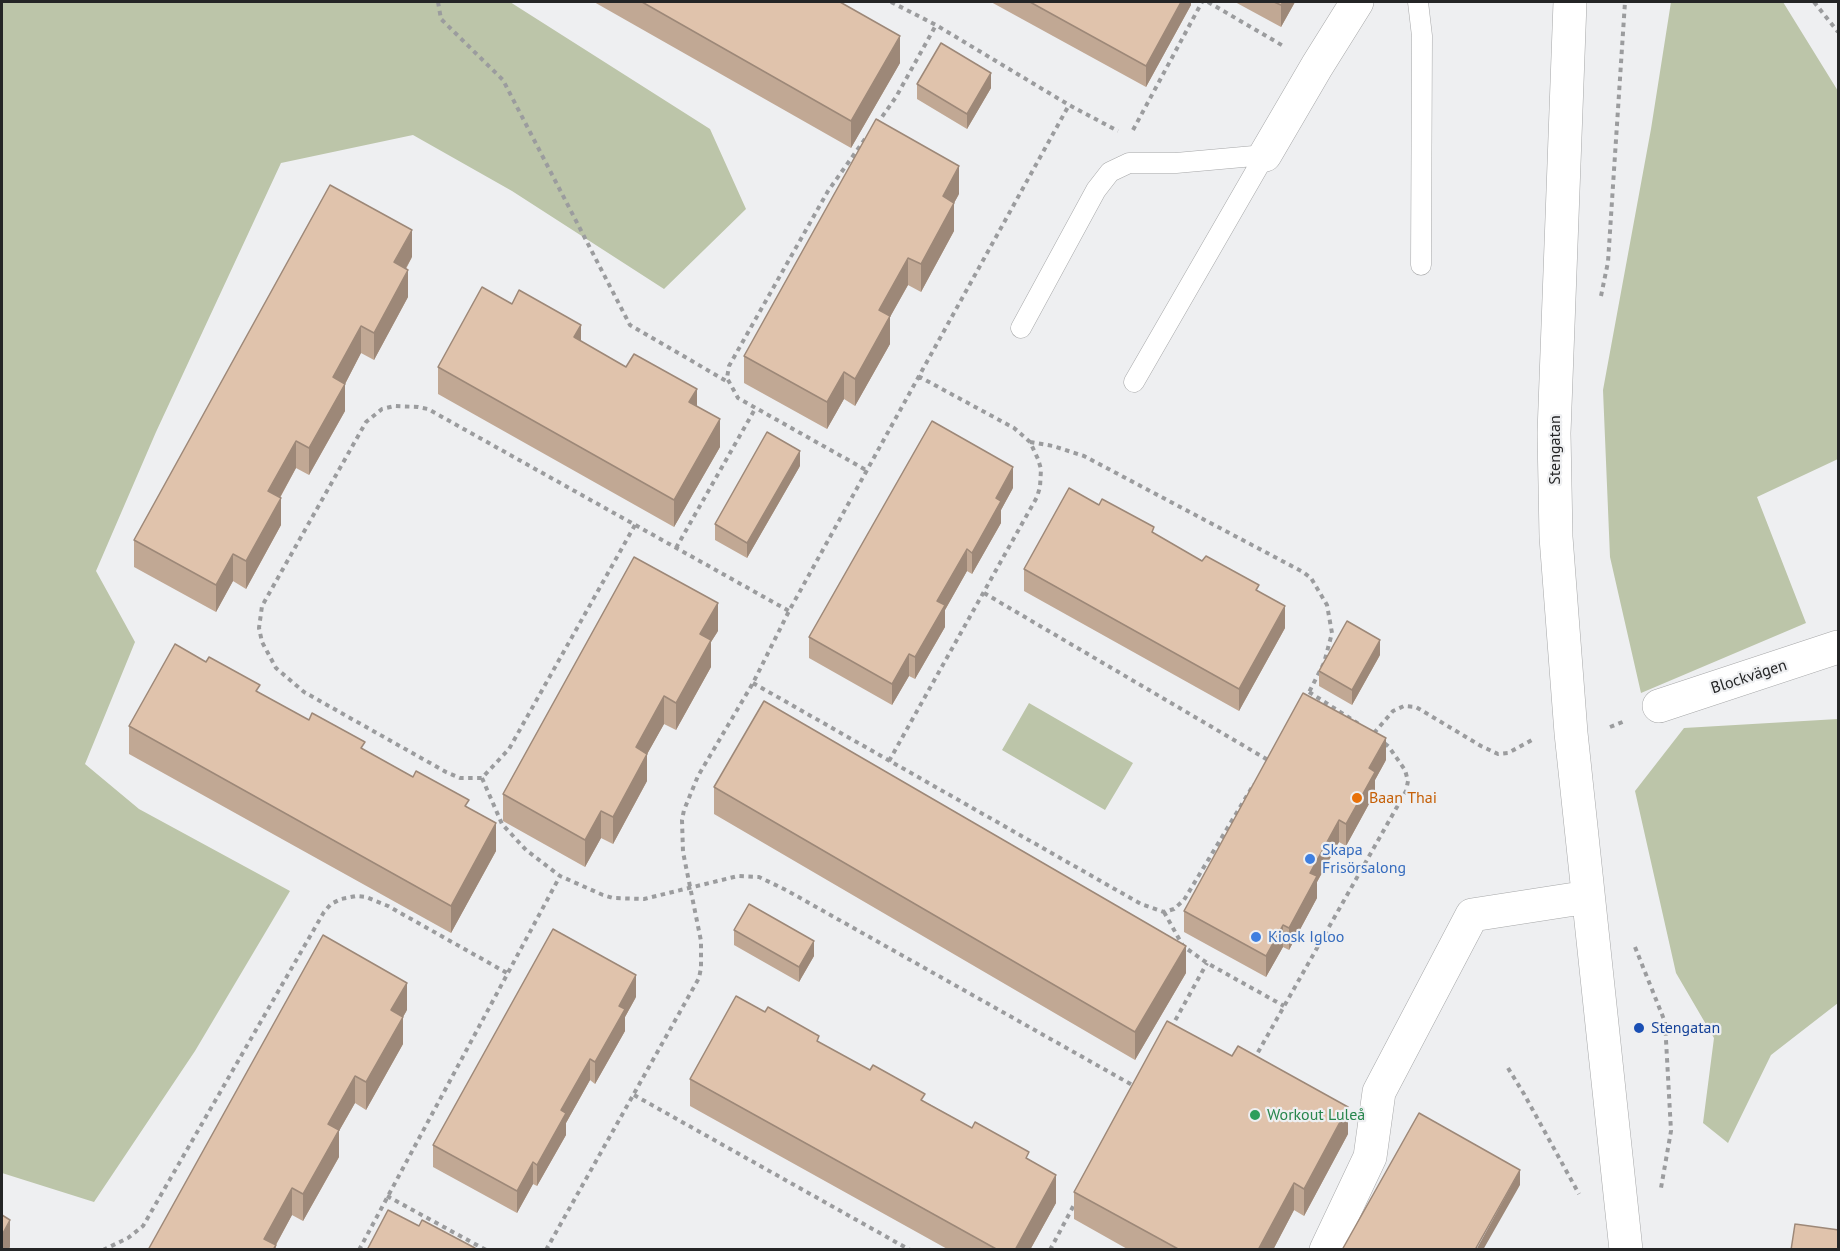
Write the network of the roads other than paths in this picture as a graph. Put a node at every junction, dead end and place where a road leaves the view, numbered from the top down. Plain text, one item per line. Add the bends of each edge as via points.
1 (1357, 2) edge
2 (1418, 2) edge
3 (1570, 2) edge
4 (1265, 155) junction
5 (1421, 265) dead end
6 (1021, 328) dead end
7 (1134, 382) dead end
8 (1839, 647) edge
9 (1659, 706) road end
10 (1588, 897) junction
11 (1326, 1250) edge
12 (1626, 1250) edge

1 - 4 street
2 - 5 lane via 1422,36
3 - 10 street, Stengatan via 1554,433 1556,537 1570,733
4 - 6 lane via 1129,164 1110,172 1096,190
4 - 7 lane
8 - 9 street, Blockvägen
10 - 11 street via 1472,915 1378,1092 1370,1157
10 - 12 street, Stengatan

